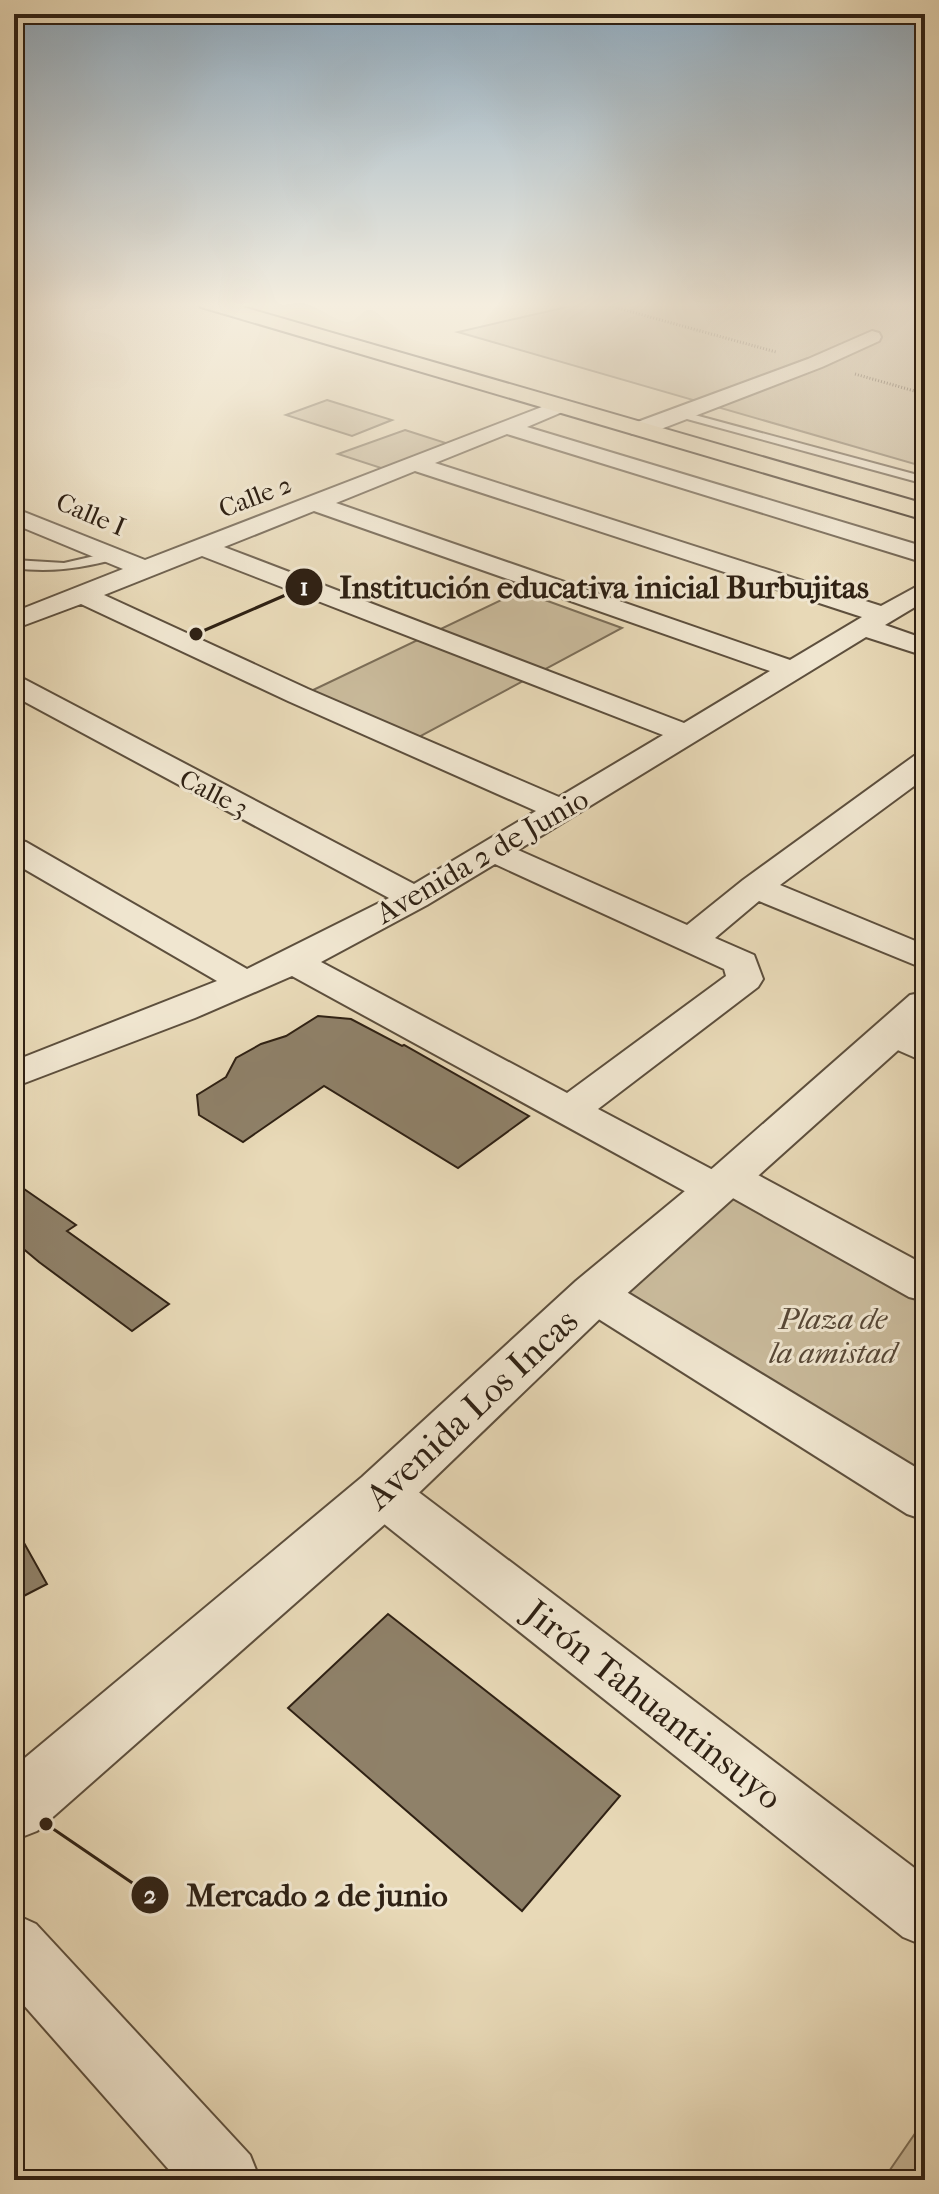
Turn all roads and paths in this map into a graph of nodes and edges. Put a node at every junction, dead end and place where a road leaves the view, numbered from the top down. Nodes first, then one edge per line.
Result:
1 (703, 405) edge
2 (560, 406) joint
3 (680, 414) junction
4 (505, 427) junction
5 (640, 429) junction
6 (416, 464) junction
7 (925, 481) edge
8 (314, 503) junction
9 (925, 512) edge
10 (14, 515) edge
11 (201, 547) junction
12 (925, 555) edge
13 (112, 556) junction
14 (14, 564) edge
15 (144, 569) junction
16 (925, 590) edge
17 (81, 594) junction
18 (14, 621) edge
19 (874, 621) junction
20 (925, 648) edge
21 (790, 669) junction
22 (14, 685) edge
23 (686, 734) junction
24 (925, 763) edge
25 (561, 810) junction
26 (14, 849) edge
27 (493, 851) junction
28 (755, 887) junction
29 (415, 898) junction
30 (691, 940) junction
31 (925, 958) edge
32 (294, 962) junction
33 (246, 983) junction
34 (914, 1029) edge
35 (14, 1075) edge
36 (571, 1110) junction
37 (722, 1184) junction
38 (925, 1285) edge
39 (594, 1294) junction
40 (382, 1493) junction
41 (925, 1499) edge
42 (14, 1809) edge
43 (925, 1915) edge
44 (14, 1946) edge
45 (225, 2180) edge

1 - 3 street
2 - 4 street, Calle 2
2 - 5 highway
3 - 5 street
3 - 7 lane
4 - 6 street, Calle 2
4 - 12 street
5 - 9 highway
6 - 8 street, Calle 2
6 - 19 street
8 - 11 street, Calle 2
8 - 21 street
10 - 13 street, Calle I
11 - 15 street, Calle 2
11 - 23 street
13 - 14 lane
13 - 15 street, Calle I
15 - 17 street, Calle 2
16 - 19 street, Avenida 2 de Junio
17 - 18 street, Calle 2
17 - 25 street
19 - 20 street
19 - 21 street, Avenida 2 de Junio
21 - 23 street, Avenida 2 de Junio
22 - 29 street, Calle 3
23 - 25 street, Avenida 2 de Junio
24 - 28 street
25 - 27 street, Avenida 2 de Junio
26 - 33 street
27 - 29 street, Avenida 2 de Junio
27 - 30 street
28 - 30 street
28 - 31 street
29 - 32 street, Avenida 2 de Junio
30 - 36 street
32 - 33 street, Avenida 2 de Junio
32 - 36 street
33 - 35 street, Avenida 2 de Junio
34 - 37 street, Avenida Los Incas
36 - 37 street
37 - 38 street
37 - 39 street, Avenida Los Incas
39 - 40 street, Avenida Los Incas
39 - 41 street
40 - 42 street, Avenida Los Incas
40 - 43 street, Jirón Tahuantinsuyo
44 - 45 street

